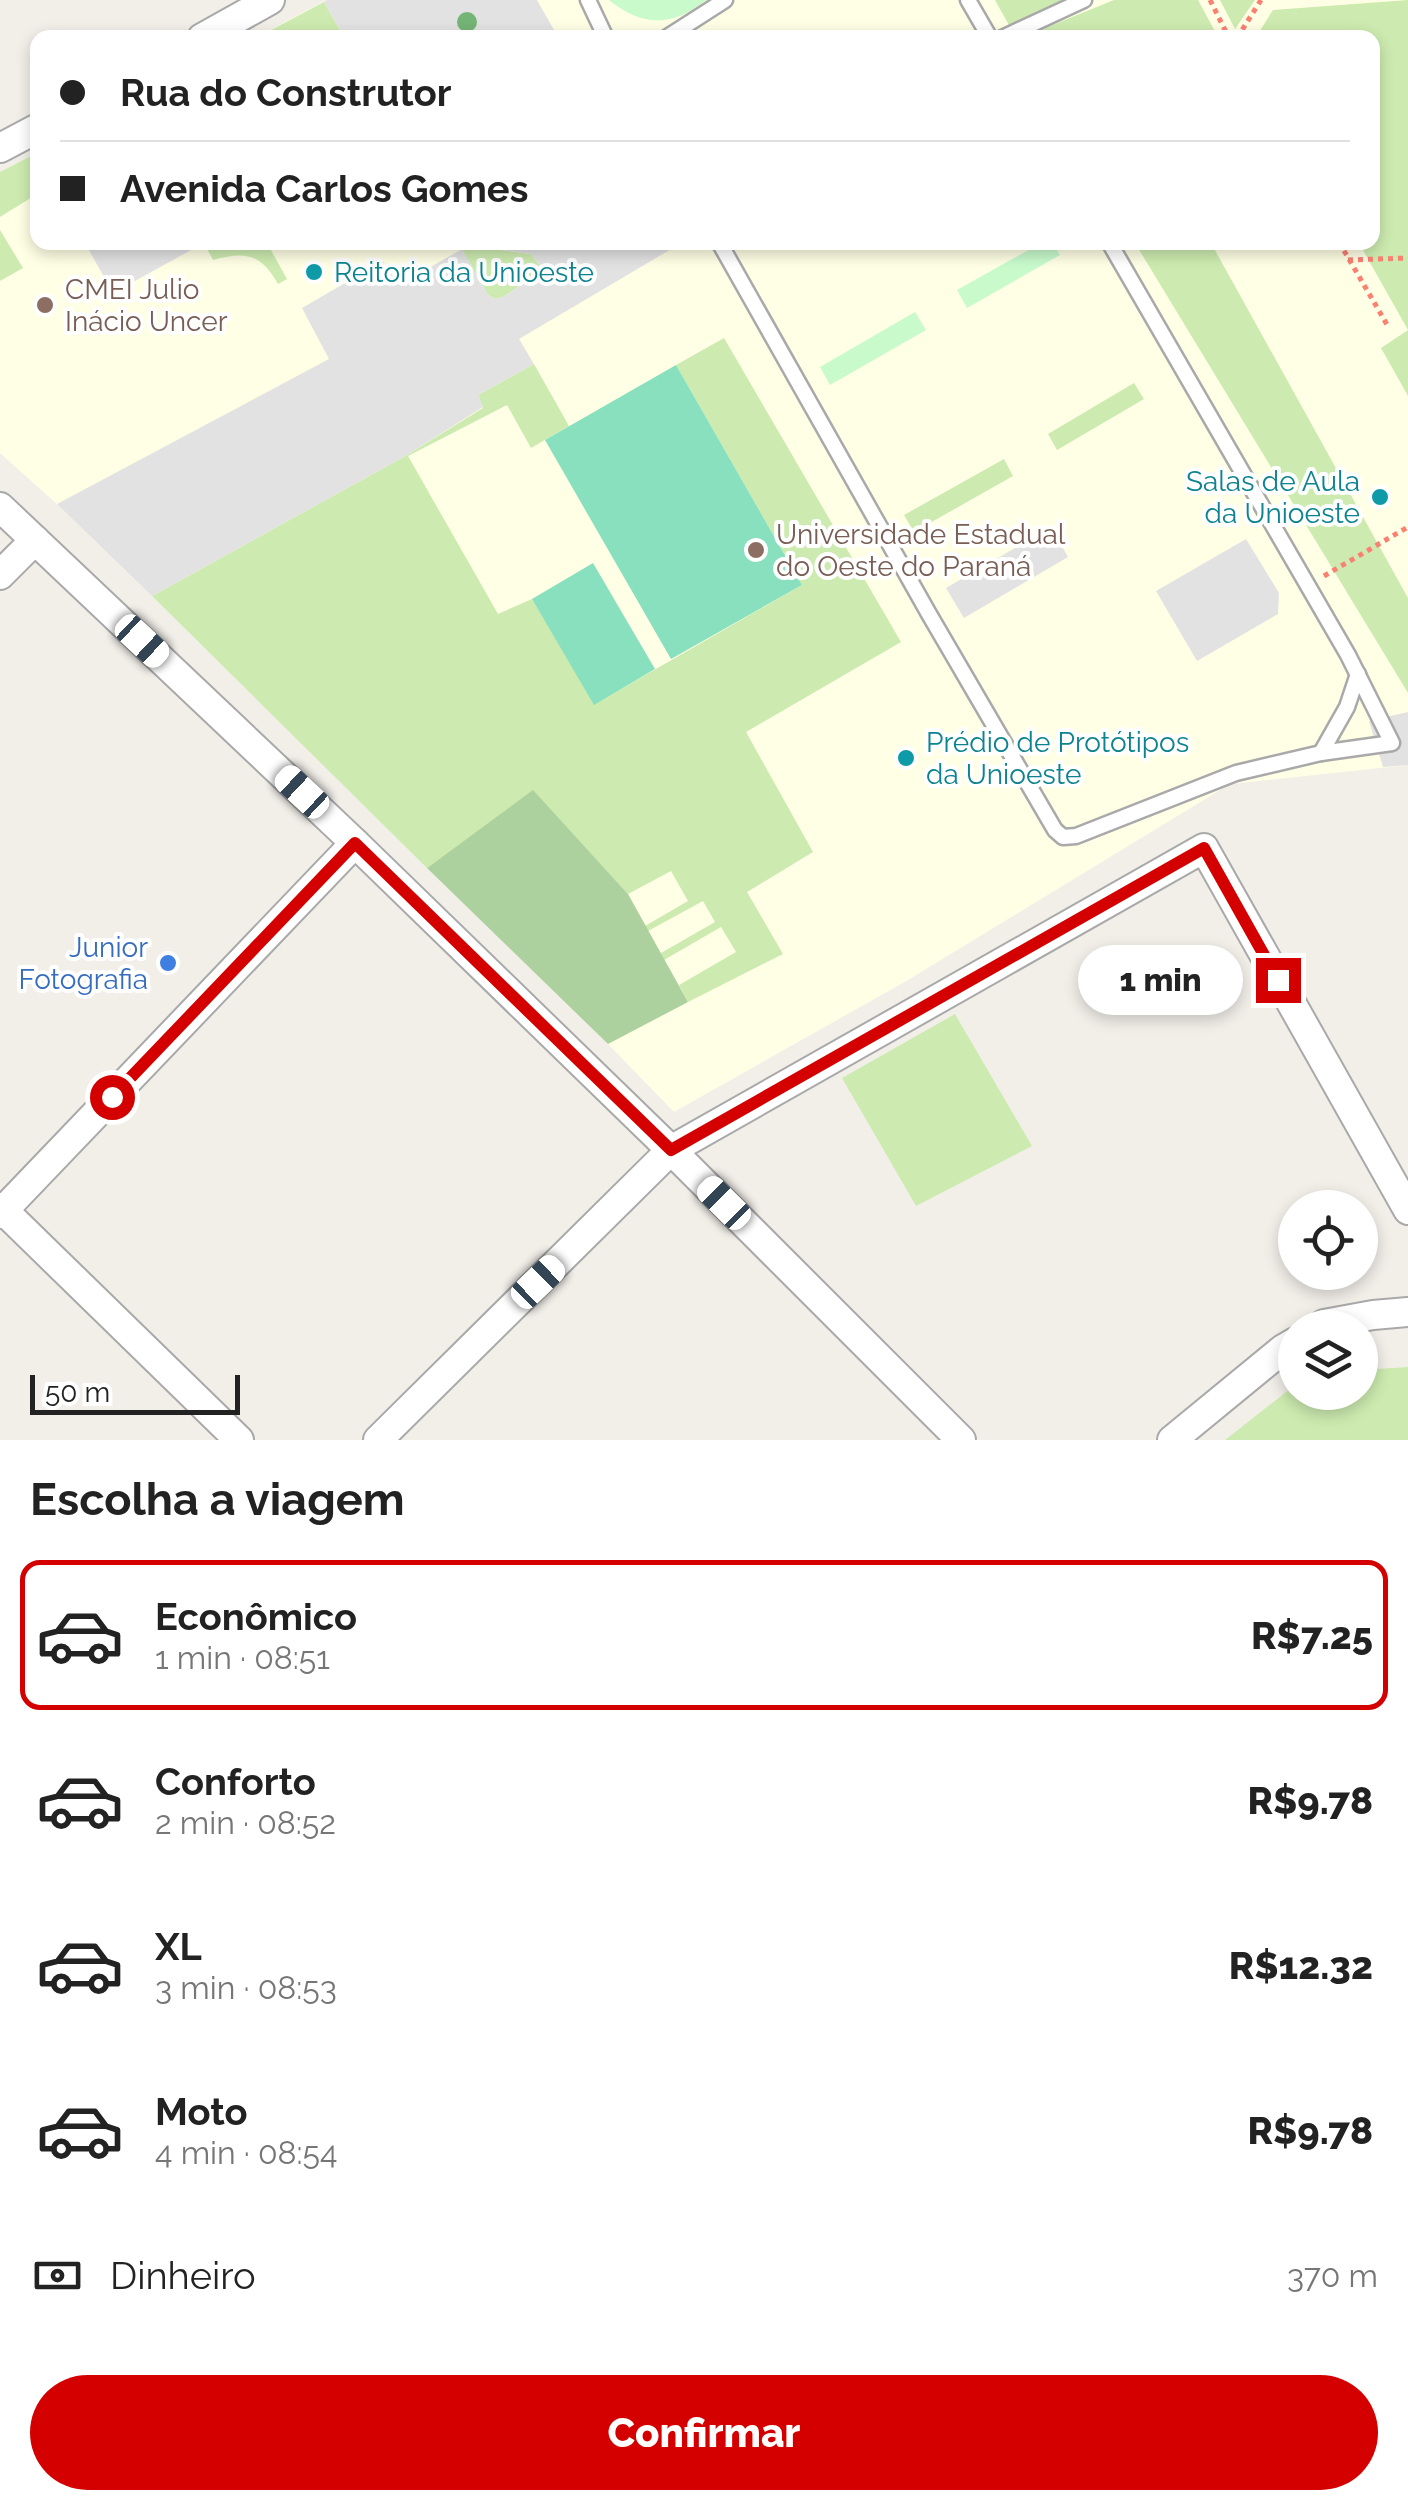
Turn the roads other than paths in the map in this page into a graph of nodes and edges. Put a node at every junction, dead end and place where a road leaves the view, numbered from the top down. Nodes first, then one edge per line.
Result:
1 (270, 0) edge
2 (588, 0) edge
3 (725, 0) edge
4 (968, 0) edge
5 (1084, 0) edge
6 (216, 30) edge
7 (602, 30) edge
8 (678, 30) edge
9 (985, 30) edge
10 (1019, 30) edge
11 (30, 132) edge
12 (0, 148) edge
13 (724, 250) edge
14 (1114, 250) edge
15 (0, 507) edge
16 (35, 540) junction
17 (0, 575) edge
18 (1358, 674) junction
19 (1322, 752) junction
20 (355, 843) junction
21 (671, 1150) junction
22 (1, 1210) edge
23 (1408, 1210) edge
24 (1408, 1312) edge
25 (1378, 1314) edge
26 (1278, 1353) edge
27 (239, 1440) edge
28 (378, 1440) edge
29 (960, 1440) edge
30 (1172, 1440) edge

1 - 6 street
2 - 7 lane
3 - 8 lane
4 - 9 lane
5 - 10 lane
11 - 12 street
13 - 19 lane
14 - 18 lane
15 - 16 street
16 - 17 street
16 - 20 street
18 - 19 lane
18 - 19 lane
20 - 21 street
20 - 22 street
21 - 23 street
21 - 28 street
21 - 29 street
22 - 27 street
24 - 25 street
26 - 30 street

